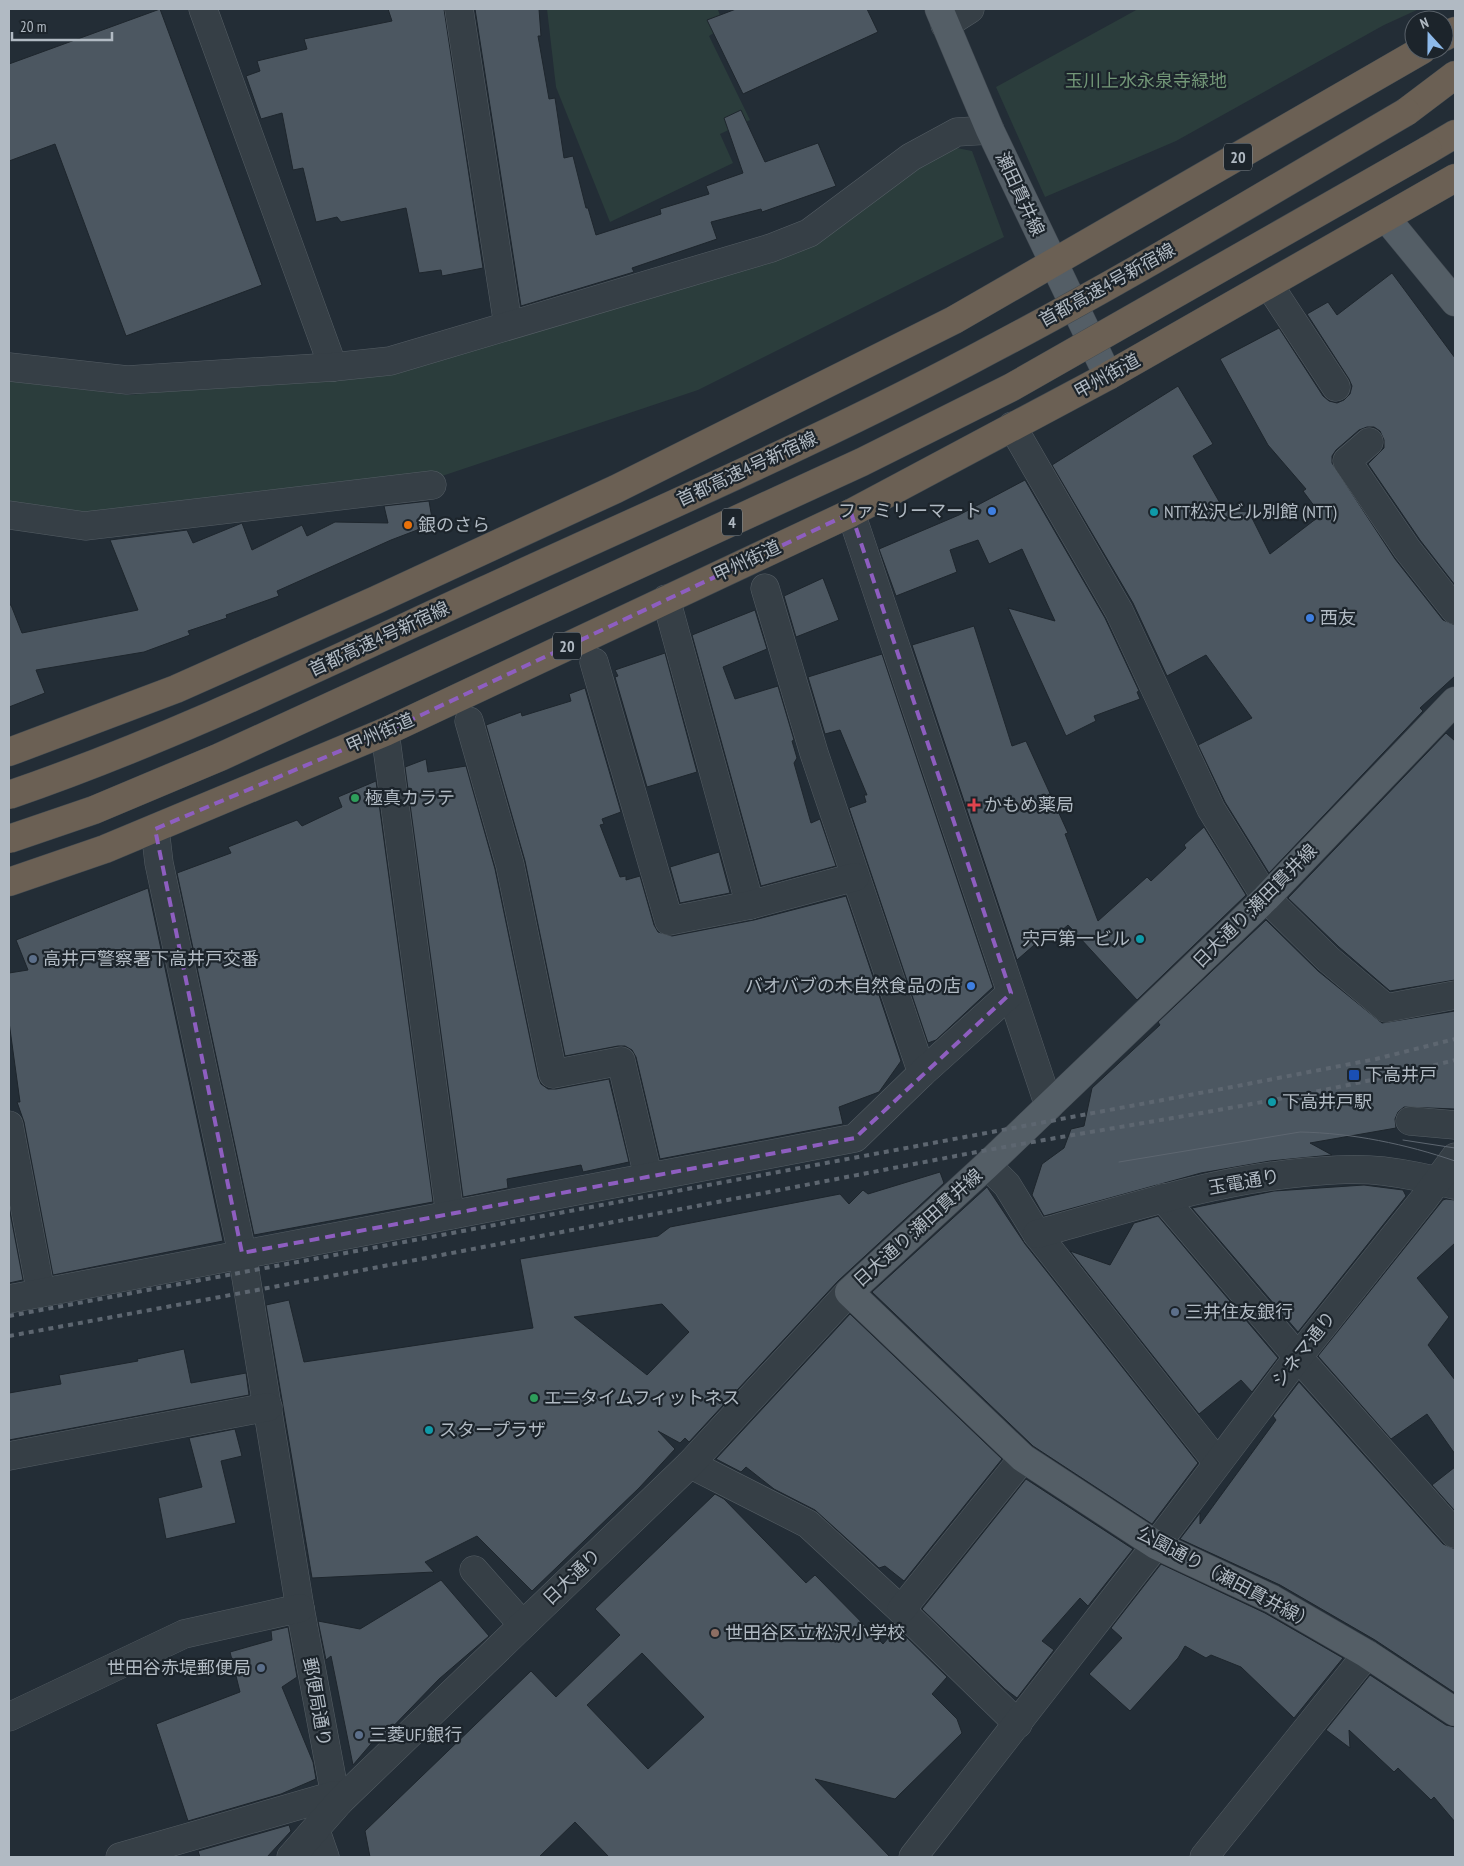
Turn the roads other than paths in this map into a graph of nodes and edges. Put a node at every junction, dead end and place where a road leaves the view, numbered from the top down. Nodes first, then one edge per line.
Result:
1 (203, 9) edge
2 (459, 9) edge
3 (970, 9) edge
4 (942, 17) edge
5 (1405, 60) edge
6 (1455, 75) edge
7 (1455, 84) edge
8 (1406, 112) junction
9 (990, 130) junction
10 (1455, 134) edge
11 (1455, 178) edge
12 (1386, 218) junction
13 (1053, 265) junction
14 (1269, 285) junction
15 (1455, 302) edge
16 (508, 325) junction
17 (9, 367) edge
18 (333, 367) junction
19 (1108, 376) junction
20 (1336, 387) dead end
21 (1012, 426) junction
22 (1369, 442) dead end
23 (432, 485) dead end
24 (851, 513) junction
25 (9, 515) edge
26 (765, 588) dead end
27 (666, 600) junction
28 (1455, 610) edge
29 (594, 662) dead end
30 (1455, 701) edge
31 (469, 721) dead end
32 (385, 732) junction
33 (9, 752) edge
34 (9, 795) edge
35 (155, 829) junction
36 (9, 839) edge
37 (854, 877) junction
38 (9, 882) edge
39 (1266, 898) junction
40 (750, 905) junction
41 (1012, 993) junction
42 (1455, 995) edge
43 (922, 1073) junction
44 (1049, 1106) junction
45 (1410, 1120) dead end
46 (9, 1125) edge
47 (1455, 1125) edge
48 (1455, 1156) edge
49 (987, 1165) junction
50 (648, 1176) junction
51 (1447, 1183) edge
52 (1163, 1198) junction
53 (450, 1215) junction
54 (1037, 1234) junction
55 (242, 1253) junction
56 (849, 1292) junction
57 (41, 1293) junction
58 (9, 1299) edge
59 (1298, 1357) junction
60 (268, 1408) junction
61 (9, 1456) edge
62 (1023, 1458) junction
63 (1217, 1462) junction
64 (690, 1464) junction
65 (1455, 1534) edge
66 (1156, 1545) junction
67 (474, 1570) dead end
68 (300, 1608) junction
69 (901, 1610) junction
70 (522, 1624) junction
71 (1367, 1654) junction
72 (1455, 1712) edge
73 (9, 1717) edge
74 (1018, 1724) junction
75 (338, 1798) junction
76 (316, 1831) junction
77 (120, 1857) edge
78 (291, 1857) edge
79 (325, 1857) edge
80 (913, 1857) edge
81 (1204, 1857) edge

1 - 18 street
2 - 16 street
3 - 4 street
4 - 9 main road, 瀬田貫井線
5 - 13 highway, 20
6 - 8 highway, 4
7 - 8 highway, 首都高速4号新宿線 / 4
8 - 34 highway, 首都高速4号新宿線 / 4, bridge
9 - 13 main road, 瀬田貫井線
9 - 16 street
10 - 36 highway, 4, bridge
11 - 12 highway, 甲州街道 / 20
12 - 14 highway, 甲州街道 / 20
12 - 15 main road
13 - 19 main road, 瀬田貫井線
13 - 33 highway, 20
14 - 19 highway, 甲州街道 / 20
14 - 20 street
16 - 18 street
17 - 18 street
19 - 21 highway, 甲州街道 / 20
21 - 24 highway, 甲州街道 / 20
21 - 39 street
22 - 28 street
23 - 25 street
24 - 27 highway, 甲州街道 / 20
24 - 41 street
26 - 37 street
27 - 32 highway, 甲州街道 / 20
27 - 40 street
29 - 40 street
30 - 39 main road, 日大通り;瀬田貫井線
31 - 50 street
32 - 35 highway, 甲州街道 / 20
32 - 53 street
35 - 38 highway, 甲州街道 / 20
35 - 55 street, 郵便局通り
37 - 40 street
37 - 43 street
39 - 42 street
39 - 44 main road, 日大通り;瀬田貫井線
41 - 43 street
41 - 44 street
43 - 50 street
44 - 49 main road, 日大通り;瀬田貫井線
45 - 47 street
46 - 57 street
48 - 51 street, シネマ通り
49 - 54 street
49 - 56 main road, 日大通り;瀬田貫井線
50 - 53 street
51 - 52 street, 玉電通り
51 - 59 street, シネマ通り
52 - 54 street, 玉電通り
52 - 59 street
53 - 55 street
54 - 63 street
55 - 57 street
55 - 60 street, 郵便局通り
56 - 62 main road, 公園通り（瀬田貫井線）
56 - 64 street, 日大通り
57 - 58 street
59 - 63 street, シネマ通り
59 - 65 street
60 - 61 street
60 - 68 street, 郵便局通り
62 - 66 main road, 公園通り（瀬田貫井線）
62 - 69 street
63 - 66 street, シネマ通り
64 - 69 street
64 - 70 street, 日大通り
66 - 71 main road, 公園通り（瀬田貫井線）
66 - 74 street, シネマ通り
67 - 70 street
68 - 73 street
68 - 75 street, 郵便局通り
69 - 74 street
70 - 75 street, 日大通り
71 - 72 main road, 公園通り（瀬田貫井線）
71 - 81 street
74 - 80 street, シネマ通り
75 - 76 street, 日大通り
75 - 77 street
76 - 78 street, 日大通り
76 - 79 street

